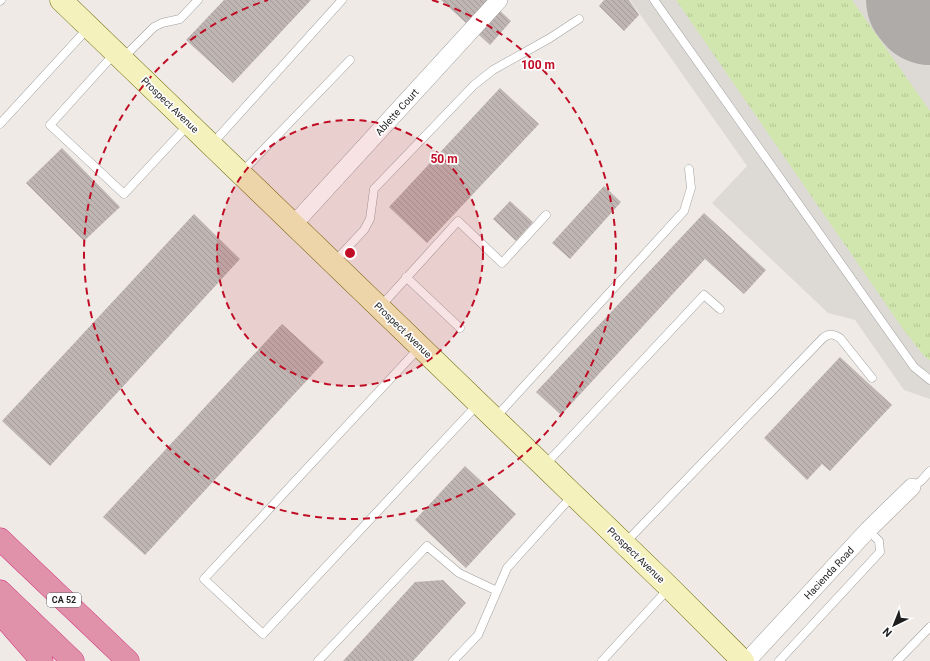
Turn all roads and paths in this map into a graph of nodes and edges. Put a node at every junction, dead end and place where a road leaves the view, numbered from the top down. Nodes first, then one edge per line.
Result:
1 (198, 0) edge
2 (342, 0) edge
3 (499, 0) edge
4 (654, 0) edge
5 (64, 1) edge
6 (578, 19) dead end
7 (89, 27) junction
8 (119, 56) junction
9 (350, 60) dead end
10 (0, 124) edge
11 (190, 124) junction
12 (211, 145) junction
13 (689, 169) dead end
14 (241, 173) junction
15 (546, 215) dead end
16 (294, 224) junction
17 (333, 262) junction
18 (406, 277) junction
19 (380, 307) junction
20 (720, 309) dead end
21 (460, 328) dead end
22 (420, 346) junction
23 (872, 378) dead end
24 (930, 380) edge
25 (479, 403) junction
26 (495, 418) junction
27 (544, 466) junction
28 (930, 471) edge
29 (912, 487) joint
30 (574, 495) junction
31 (868, 530) junction
32 (0, 539) edge
33 (624, 544) junction
34 (669, 587) junction
35 (0, 591) edge
36 (497, 591) junction
37 (0, 613) edge
38 (930, 627) edge
39 (42, 661) edge
40 (73, 661) edge
41 (128, 661) edge
42 (318, 661) edge
43 (453, 661) edge
44 (602, 661) edge
45 (743, 661) edge
46 (747, 661) edge
47 (779, 661) edge
48 (897, 661) edge

1 - 8 lane
2 - 12 lane
3 - 16 street, Ablette Court
4 - 24 lane
5 - 7 main road, Prospect Avenue
6 - 17 lane
7 - 8 main road, Prospect Avenue
7 - 10 lane
8 - 11 main road, Prospect Avenue
8 - 11 lane
9 - 14 lane
11 - 12 main road, Prospect Avenue
12 - 14 main road, Prospect Avenue
13 - 26 lane
14 - 16 main road, Prospect Avenue
15 - 18 lane
16 - 17 main road, Prospect Avenue
17 - 19 main road, Prospect Avenue
18 - 19 lane
18 - 21 lane
19 - 22 main road, Prospect Avenue
20 - 27 lane
22 - 25 main road, Prospect Avenue
22 - 25 lane
23 - 33 lane
25 - 26 main road, Prospect Avenue
26 - 27 main road, Prospect Avenue
27 - 30 main road, Prospect Avenue
28 - 29 lane
29 - 31 street, Hacienda Road
30 - 33 main road, Prospect Avenue
30 - 36 lane
31 - 46 street, Hacienda Road
31 - 47 lane
32 - 41 highway, CA 52
33 - 34 main road, Prospect Avenue
34 - 44 lane
34 - 45 main road, Prospect Avenue
35 - 40 highway
36 - 42 lane
36 - 43 lane
37 - 39 highway
38 - 48 lane

